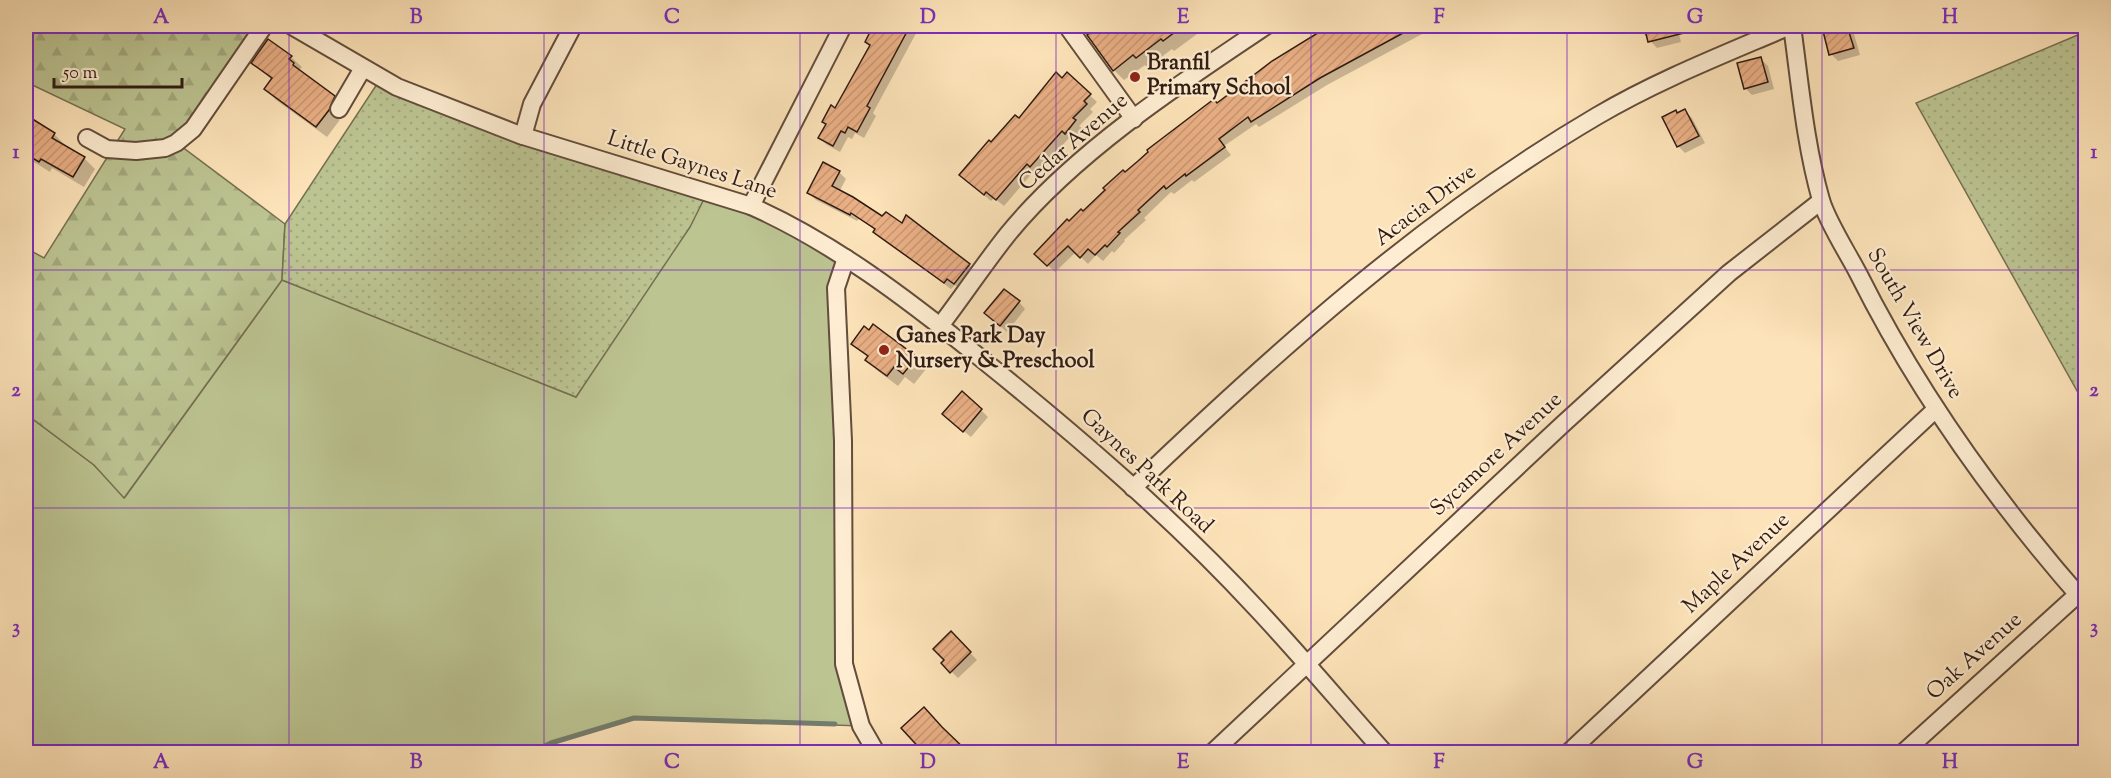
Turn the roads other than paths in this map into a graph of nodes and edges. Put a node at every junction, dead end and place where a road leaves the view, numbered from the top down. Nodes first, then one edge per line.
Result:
1 (264, 26) edge
2 (292, 26) edge
3 (573, 26) edge
4 (843, 26) edge
5 (1067, 26) edge
6 (1266, 26) edge
7 (1791, 26) edge
8 (363, 68) junction
9 (339, 110) dead end
10 (1134, 119) junction
11 (523, 136) junction
12 (87, 138) dead end
13 (1821, 201) junction
14 (751, 206) junction
15 (846, 258) junction
16 (940, 326) junction
17 (1936, 409) junction
18 (1132, 488) junction
19 (2081, 599) edge
20 (1306, 664) junction
21 (876, 753) edge
22 (1212, 753) edge
23 (1384, 753) edge
24 (1569, 753) edge
25 (1904, 753) edge

1 - 12 street
2 - 8 street, Little Gaynes Lane
3 - 11 street
4 - 14 street
5 - 10 street
6 - 10 street, Cedar Avenue
7 - 13 street, South View Drive
7 - 18 street, Acacia Drive
8 - 9 street
8 - 11 street, Little Gaynes Lane
10 - 16 street, Cedar Avenue
11 - 14 street, Little Gaynes Lane
13 - 17 street, South View Drive
13 - 20 street, Sycamore Avenue
14 - 15 street, Little Gaynes Lane
15 - 16 street, Gaynes Park Road
15 - 21 street
16 - 18 street, Gaynes Park Road
17 - 19 street, South View Drive
17 - 24 street, Maple Avenue
18 - 20 street, Gaynes Park Road
19 - 25 street, Oak Avenue
20 - 22 street, Sycamore Avenue
20 - 23 street, Gaynes Park Road

